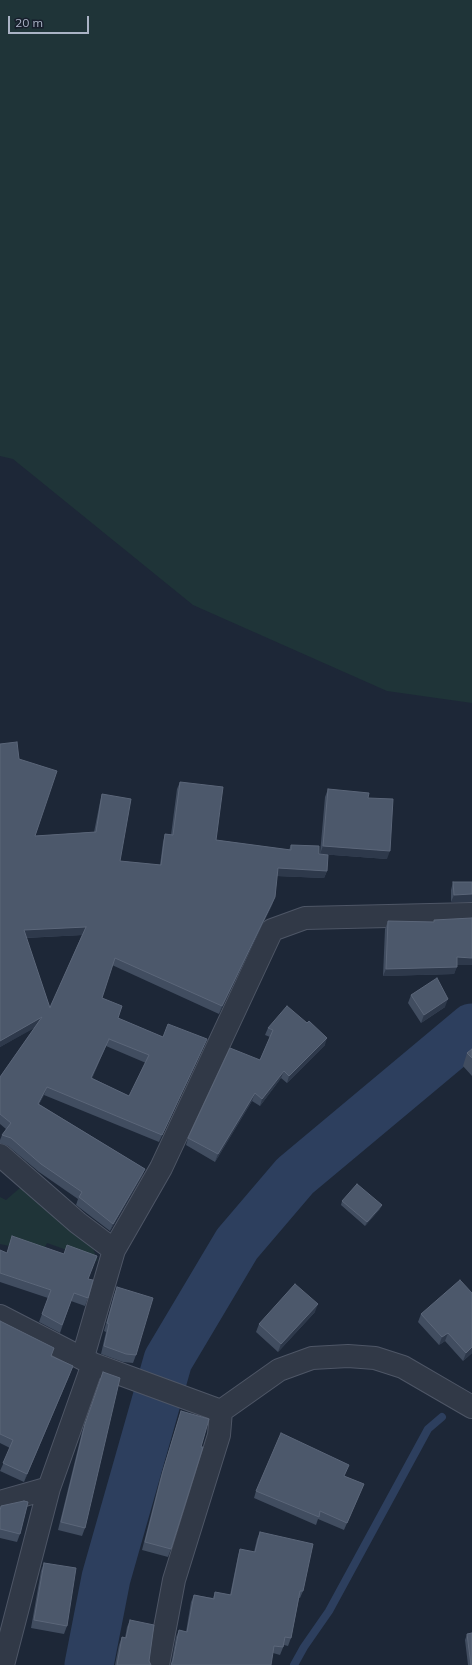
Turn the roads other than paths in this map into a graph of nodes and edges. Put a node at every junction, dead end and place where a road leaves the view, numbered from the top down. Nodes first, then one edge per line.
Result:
1 (472, 914) edge
2 (0, 1155) edge
3 (114, 1250) junction
4 (0, 1316) edge
5 (88, 1360) junction
6 (472, 1407) edge
7 (213, 1408) junction
8 (49, 1488) junction
9 (0, 1502) edge
10 (2, 1665) edge
11 (158, 1665) edge

1 - 3 street
2 - 3 street
3 - 5 street
4 - 5 street
5 - 7 street
5 - 8 street
6 - 7 street
7 - 11 street
8 - 9 street
8 - 10 street

